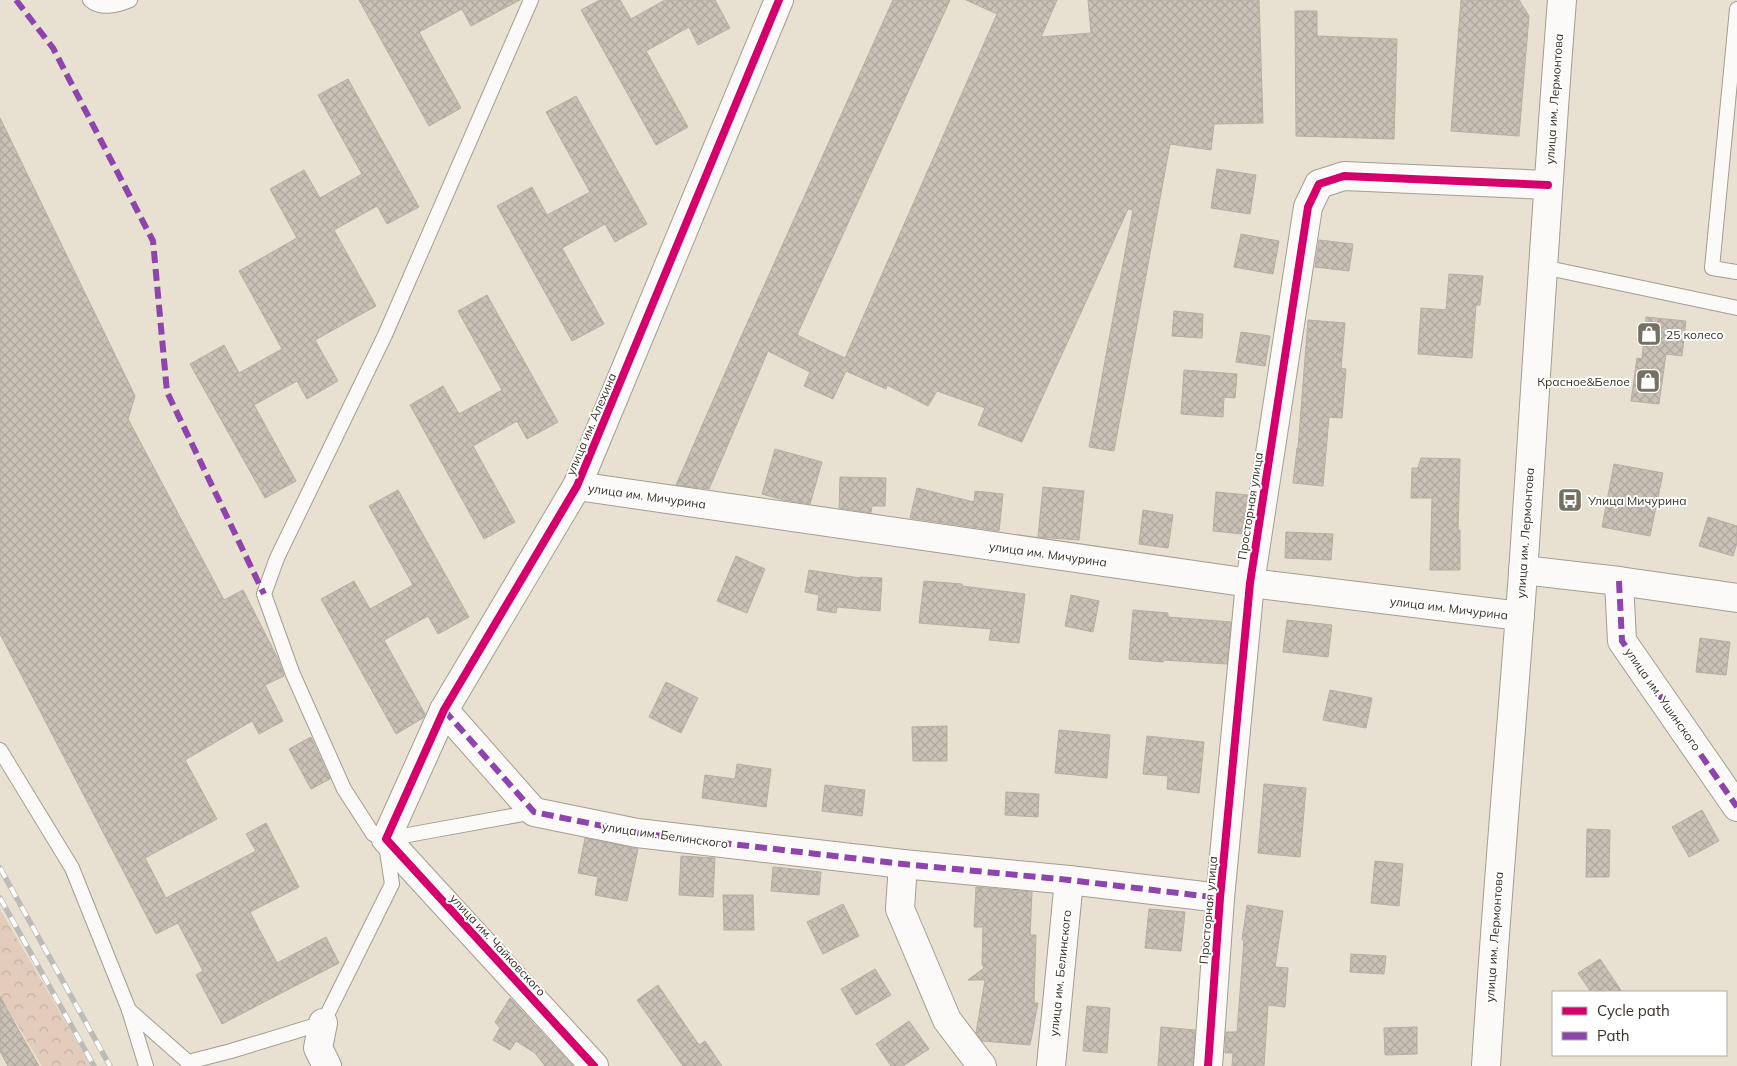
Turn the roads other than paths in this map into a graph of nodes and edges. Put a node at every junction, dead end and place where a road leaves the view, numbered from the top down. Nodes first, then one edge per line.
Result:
1 (90, 0) edge
2 (130, 0) edge
3 (531, 0) edge
4 (779, 0) edge
5 (1562, 0) edge
6 (1737, 9) edge
7 (1548, 185) junction
8 (1543, 267) junction
9 (1737, 272) edge
10 (1737, 308) edge
11 (577, 486) junction
12 (1523, 570) junction
13 (1619, 581) junction
14 (1250, 583) junction
15 (1737, 598) edge
16 (1520, 616) junction
17 (444, 710) junction
18 (0, 750) edge
19 (1737, 807) edge
20 (534, 812) junction
21 (386, 839) junction
22 (903, 864) junction
23 (1070, 880) junction
24 (1220, 898) junction
25 (129, 1010) junction
26 (323, 1023) junction
27 (231, 1051) junction
28 (146, 1066) edge
29 (216, 1066) edge
30 (327, 1066) edge
31 (594, 1066) edge
32 (982, 1066) edge
33 (1051, 1066) edge
34 (1208, 1066) edge
35 (1486, 1066) edge

1 - 2 lane
3 - 21 lane
4 - 11 main road, улица им. Алехина
5 - 7 main road, улица им. Лермонтова
6 - 9 lane
7 - 8 main road, улица им. Лермонтова
7 - 14 main road, Просторная улица
8 - 10 lane
8 - 12 main road, улица им. Лермонтова
11 - 14 main road, улица им. Мичурина
11 - 17 main road, улица им. Алехина
12 - 13 main road
12 - 16 main road, улица им. Лермонтова
13 - 15 main road
13 - 19 main road, улица им. Ушинского
14 - 16 main road, улица им. Мичурина
14 - 24 main road, Просторная улица
16 - 35 main road, улица им. Лермонтова
17 - 20 main road
17 - 21 main road, улица им. Алехина
18 - 25 lane
20 - 21 lane
20 - 22 main road, улица им. Белинского
21 - 26 lane
21 - 31 main road, улица им. Чайковского
22 - 23 main road, улица им. Белинского
22 - 32 main road
23 - 24 main road, улица им. Белинского
23 - 33 main road, улица им. Белинского
24 - 34 main road, Просторная улица
25 - 27 lane
25 - 28 lane
26 - 27 lane
26 - 30 main road
27 - 29 lane

